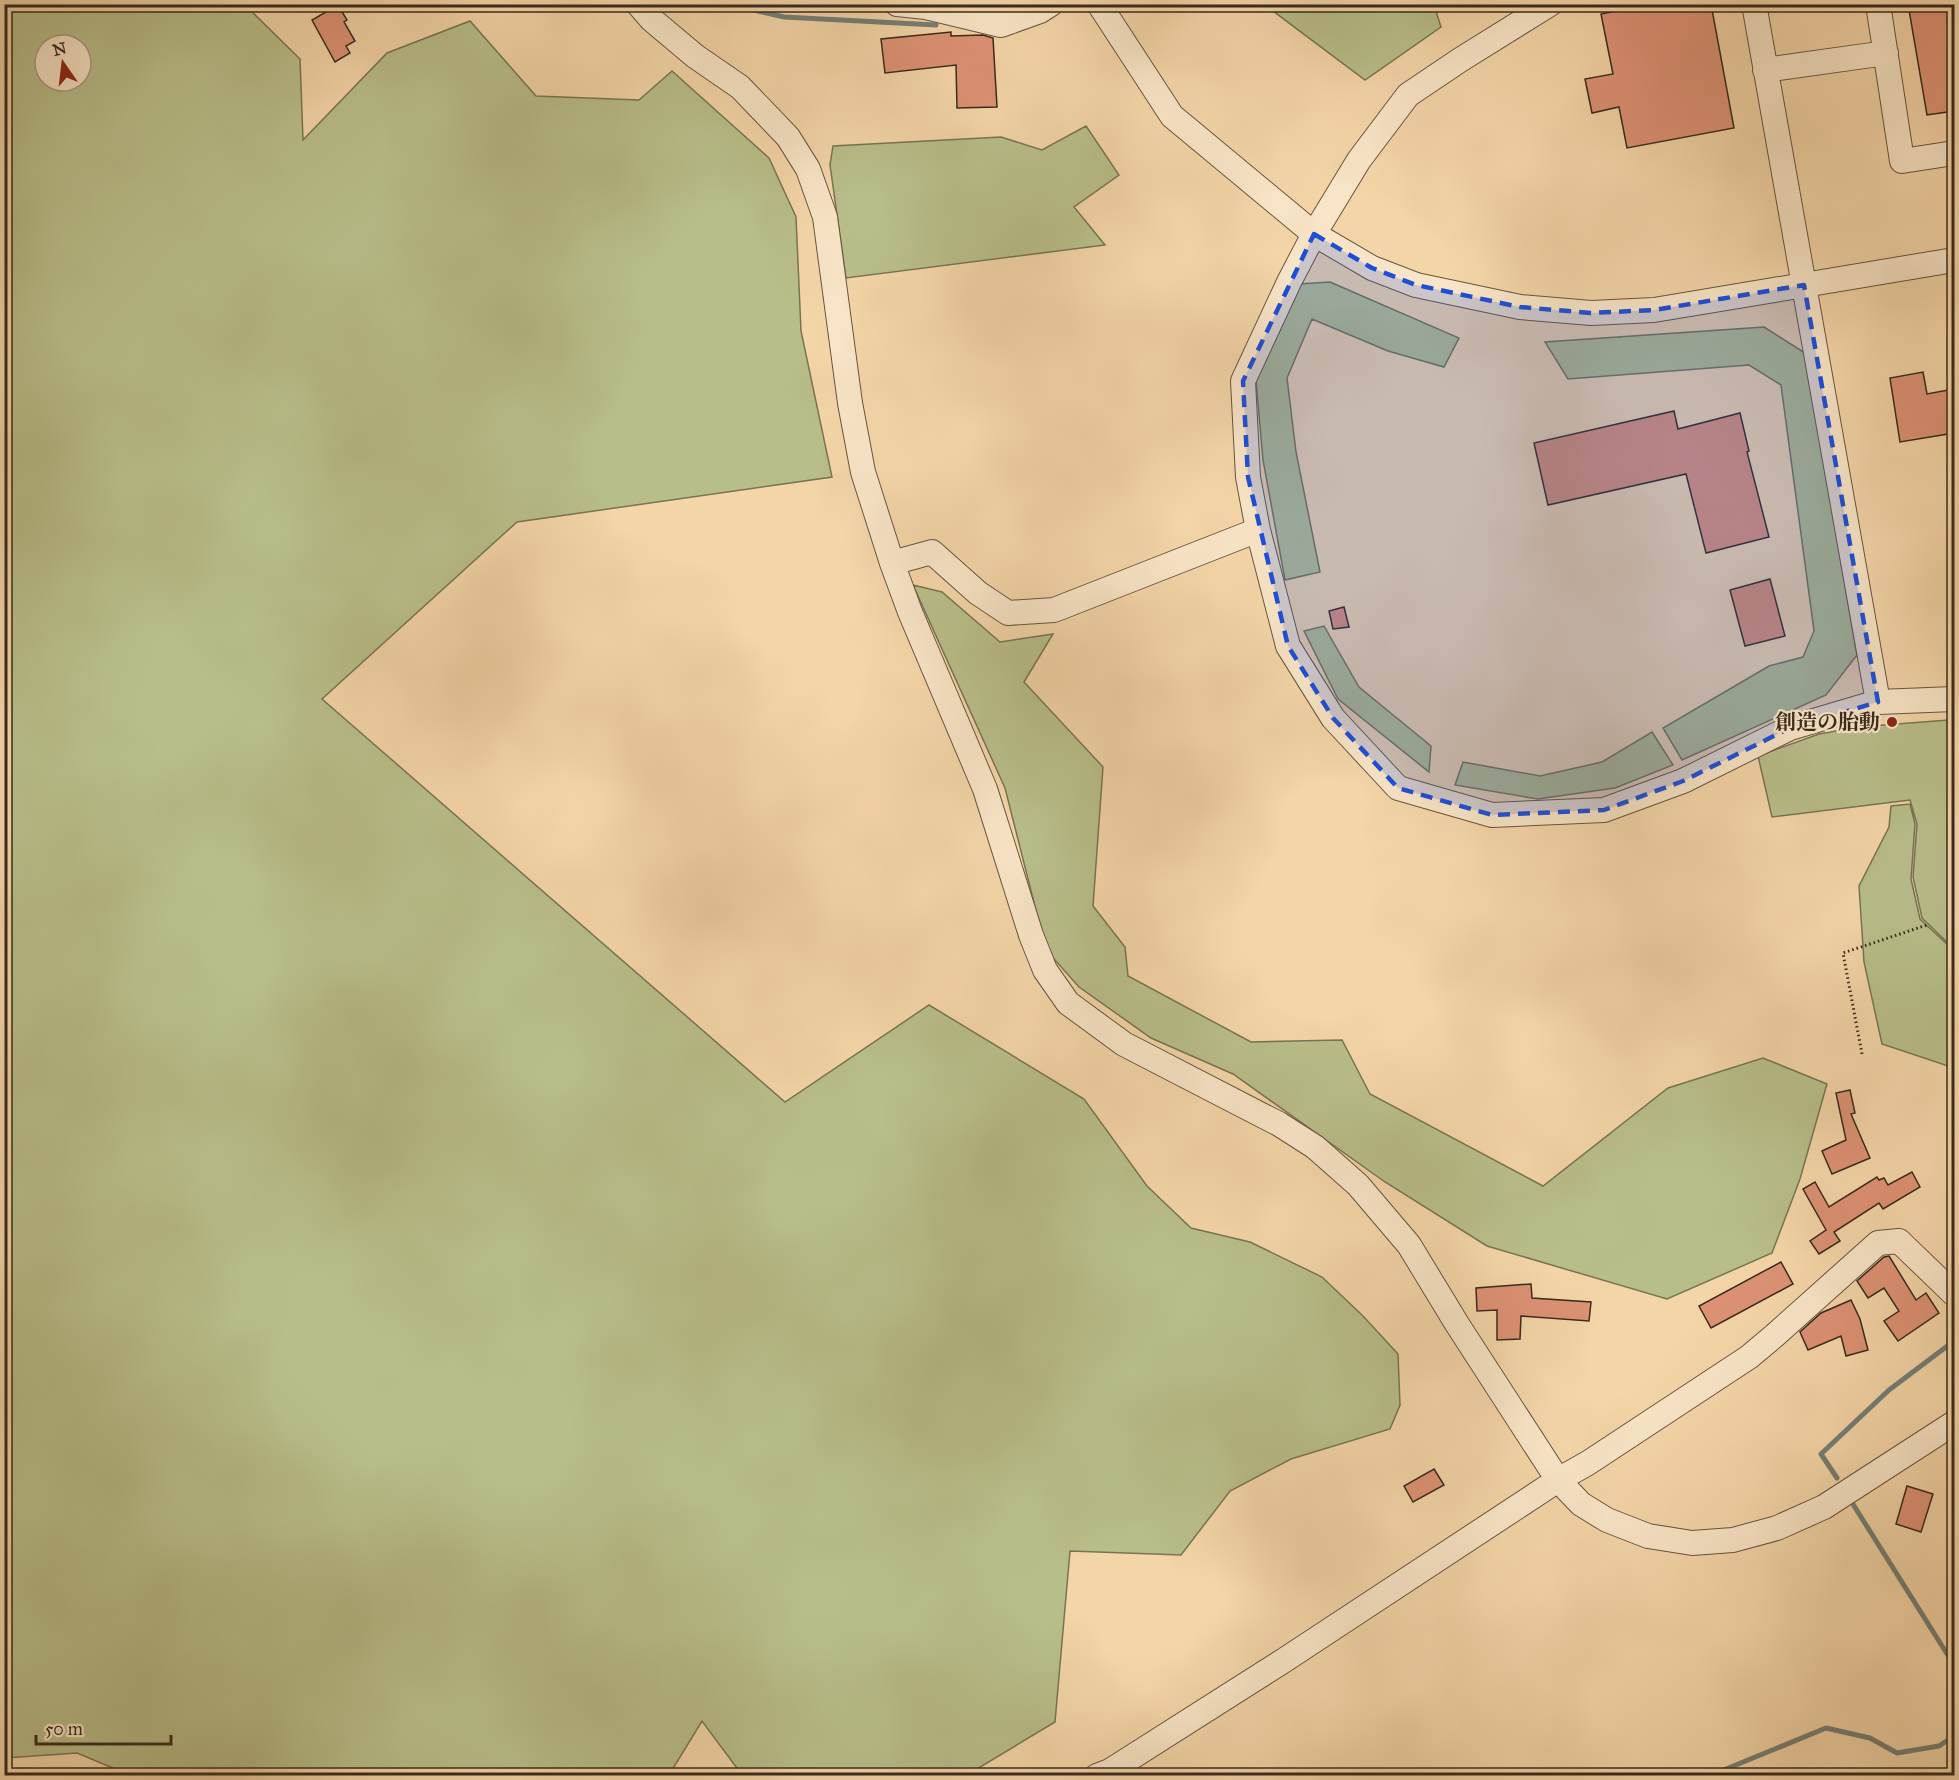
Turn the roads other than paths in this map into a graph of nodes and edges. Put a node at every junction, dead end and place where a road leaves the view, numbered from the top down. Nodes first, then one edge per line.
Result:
1 (638, 4) edge
2 (897, 4) edge
3 (1051, 4) edge
4 (1099, 4) edge
5 (1550, 4) edge
6 (1754, 4) edge
7 (1878, 4) edge
8 (1886, 53) junction
9 (1765, 70) junction
10 (1954, 153) edge
11 (1314, 234) junction
12 (1954, 260) edge
13 (1804, 285) junction
14 (1258, 530) junction
15 (892, 563) junction
16 (1954, 699) edge
17 (1878, 702) junction
18 (1954, 1294) edge
19 (1954, 1423) edge
20 (1558, 1480) junction
21 (1097, 1776) edge

1 - 15 street
2 - 3 street
4 - 11 street
5 - 11 street
6 - 9 street
7 - 8 street
8 - 9 street
8 - 10 street
9 - 13 street
11 - 13 street
11 - 14 street
12 - 13 street
13 - 17 street
14 - 15 street
14 - 17 street
15 - 20 street
16 - 17 street
18 - 20 street
19 - 20 street
20 - 21 street

